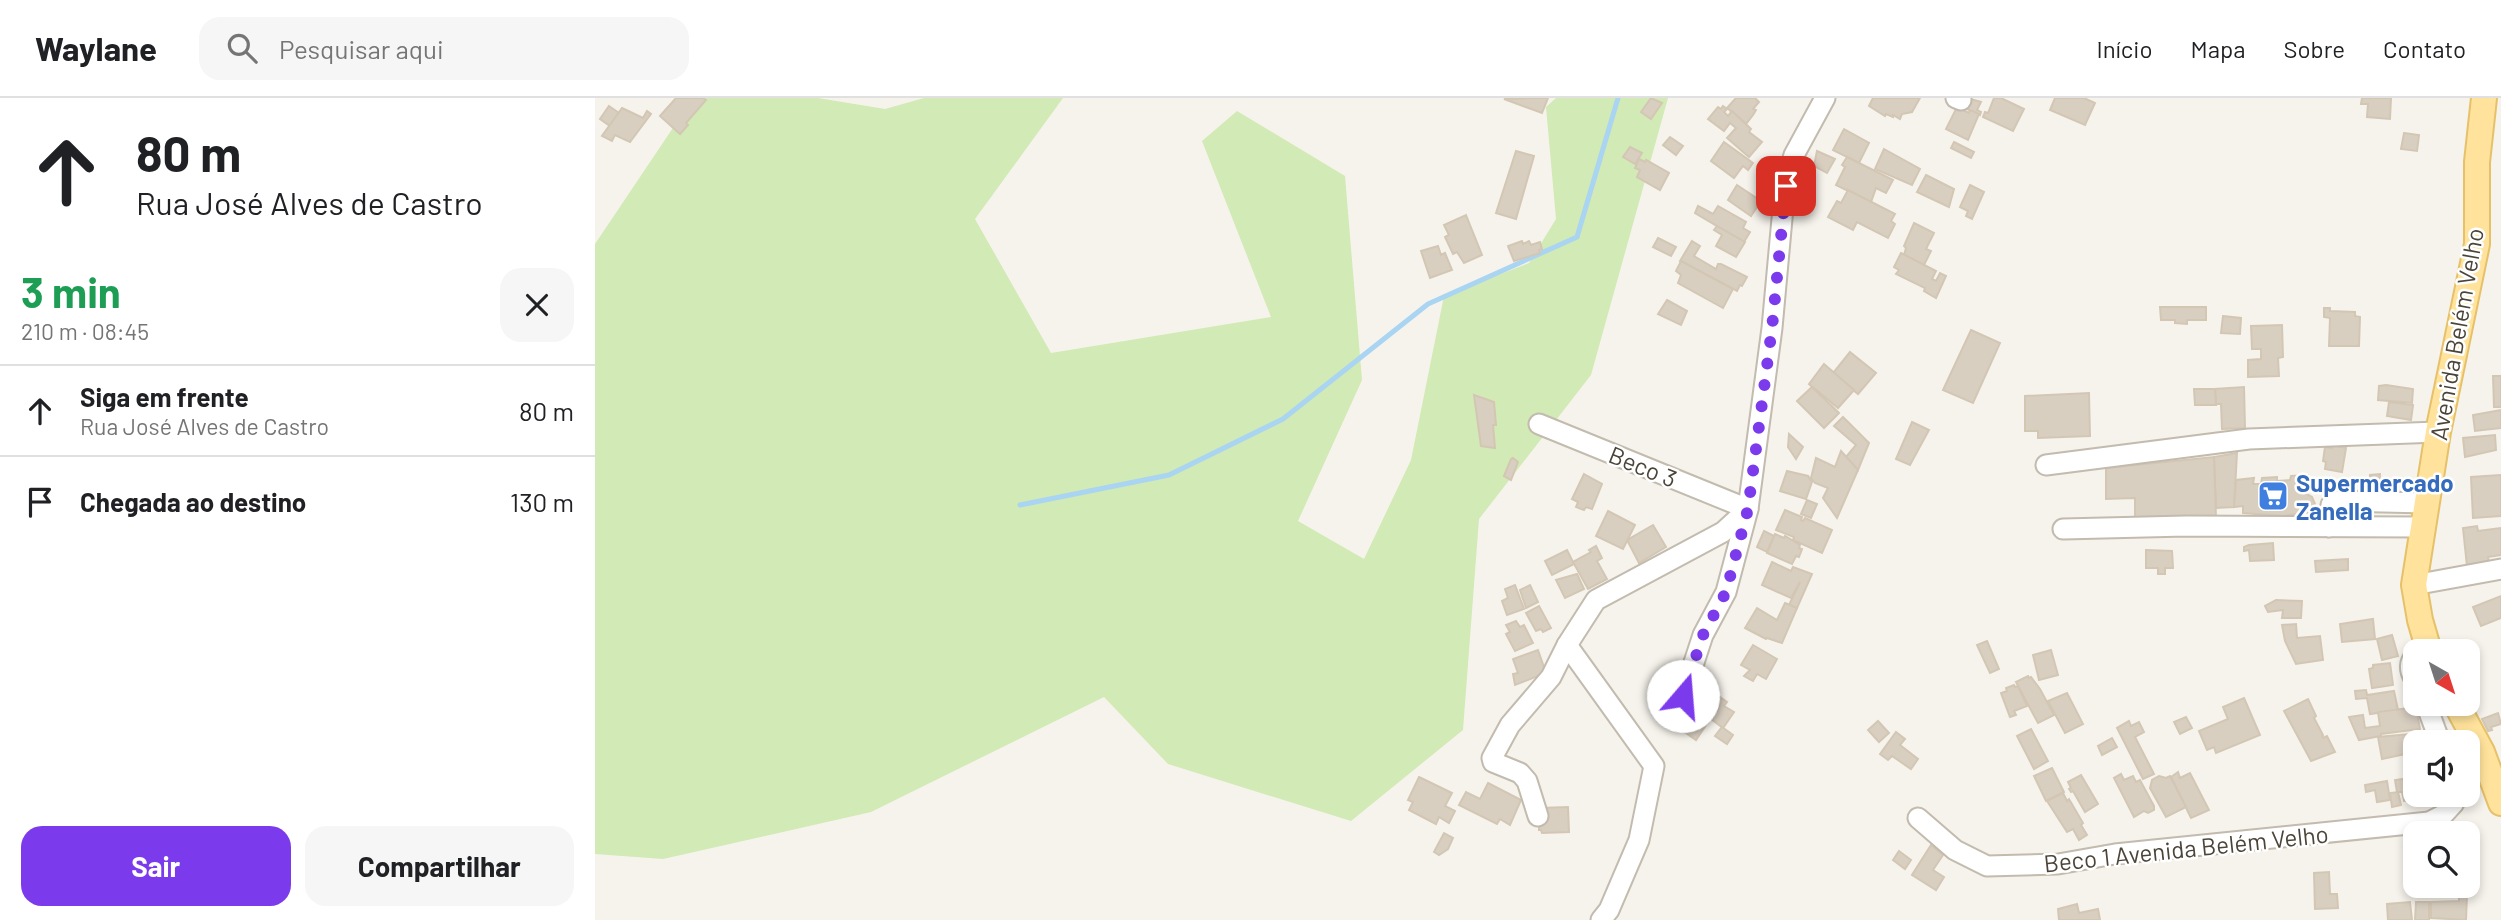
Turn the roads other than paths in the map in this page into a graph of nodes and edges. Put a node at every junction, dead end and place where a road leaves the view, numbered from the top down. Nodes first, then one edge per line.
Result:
1 (1825, 98) edge
2 (2484, 98) edge
3 (1539, 424) dead end
4 (2438, 432) junction
5 (2046, 465) dead end
6 (1748, 509) junction
7 (2425, 515) junction
8 (2063, 529) dead end
9 (2501, 569) edge
10 (2414, 585) junction
11 (2422, 639) edge
12 (1567, 645) junction
13 (1683, 696) dead end
14 (2462, 716) edge
15 (2501, 803) edge
16 (2451, 807) edge
17 (1538, 817) dead end
18 (1918, 818) dead end
19 (1601, 920) edge

1 - 6 street
2 - 4 main road, Avenida Belém Velho
3 - 6 street, Beco 3
4 - 5 street
4 - 7 main road, Avenida Belém Velho
6 - 12 street
6 - 13 street
7 - 8 street
7 - 10 main road, Avenida Belém Velho
9 - 10 street
10 - 11 main road, Avenida Belém Velho
12 - 17 street
12 - 19 street
14 - 15 main road
16 - 18 street, Beco 1 Avenida Belém Velho

